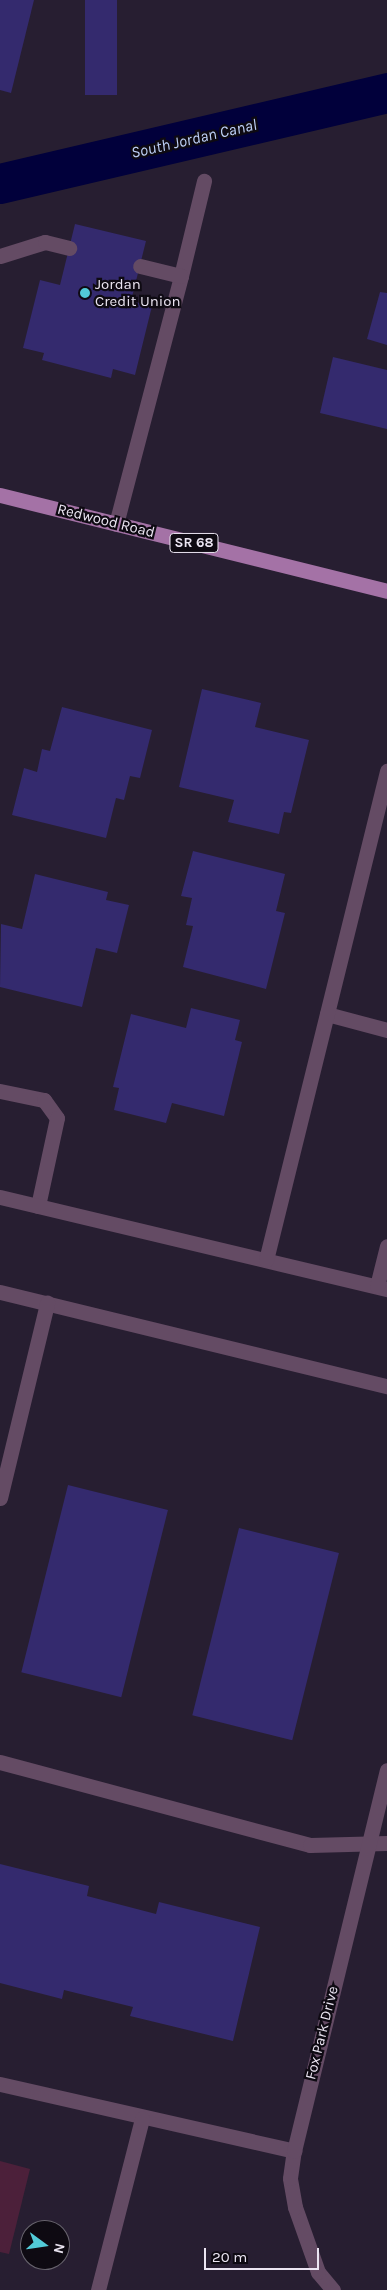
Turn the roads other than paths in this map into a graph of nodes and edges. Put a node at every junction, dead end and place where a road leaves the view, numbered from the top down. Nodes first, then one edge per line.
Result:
1 (204, 181) dead end
2 (69, 248) dead end
3 (0, 256) edge
4 (140, 266) dead end
5 (181, 276) junction
6 (0, 495) edge
7 (116, 524) junction
8 (387, 591) edge
9 (387, 771) edge
10 (327, 1014) junction
11 (387, 1030) edge
12 (0, 1091) edge
13 (0, 1197) edge
14 (38, 1206) junction
15 (387, 1246) edge
16 (266, 1260) junction
17 (382, 1288) edge
18 (0, 1292) edge
19 (47, 1304) junction
20 (387, 1386) edge
21 (0, 1498) edge
22 (0, 1762) edge
23 (387, 1770) edge
24 (387, 1843) edge
25 (370, 1844) junction
26 (0, 2084) edge
27 (142, 2119) junction
28 (294, 2151) junction
29 (98, 2290) edge
30 (332, 2290) edge

1 - 5 street
2 - 3 street
4 - 5 street
5 - 7 street
6 - 7 main road, Redwood Road / SR 68
7 - 8 main road, Redwood Road / SR 68
9 - 10 street
10 - 11 street
10 - 16 street
12 - 14 street
13 - 14 street
14 - 16 street
15 - 17 street
16 - 17 street
18 - 19 street
19 - 20 street
19 - 21 street
22 - 25 street
23 - 25 street, Fox Park Drive
24 - 25 street
25 - 28 street, Fox Park Drive
26 - 27 street
27 - 28 street
27 - 29 street
28 - 30 street, Fox Park Drive

